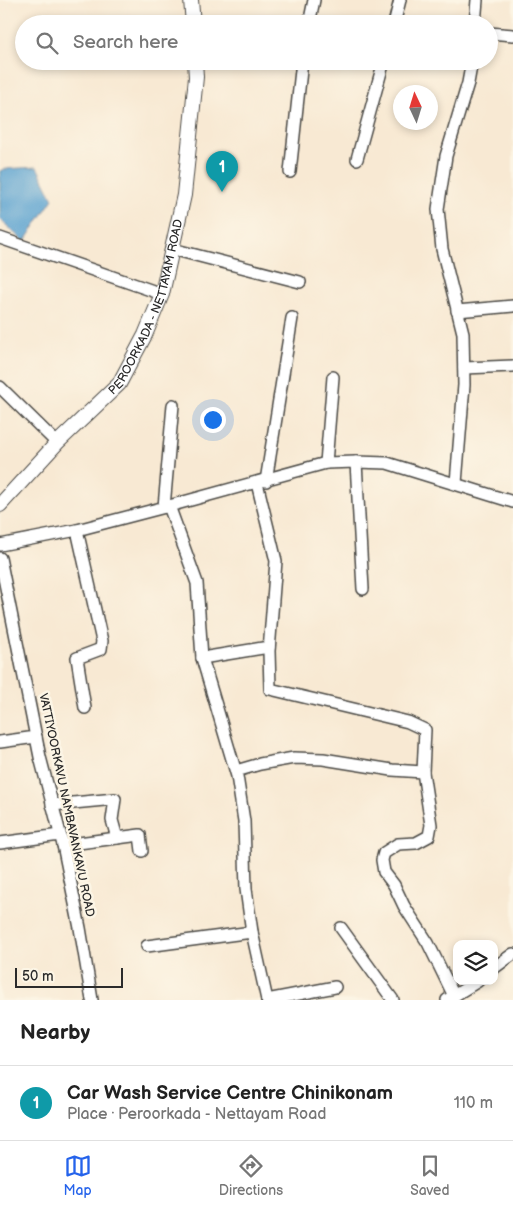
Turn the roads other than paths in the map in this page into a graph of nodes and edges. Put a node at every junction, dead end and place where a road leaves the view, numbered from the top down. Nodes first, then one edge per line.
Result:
1 (191, 0) edge
2 (314, 0) edge
3 (400, 0) edge
4 (477, 0) edge
5 (192, 15) edge
6 (310, 15) edge
7 (396, 15) edge
8 (476, 15) edge
9 (498, 34) edge
10 (513, 35) edge
11 (196, 70) edge
12 (301, 70) edge
13 (382, 70) edge
14 (470, 70) edge
15 (357, 159) dead end
16 (290, 172) dead end
17 (0, 238) edge
18 (172, 249) junction
19 (300, 282) dead end
20 (162, 294) junction
21 (513, 306) edge
22 (458, 311) junction
23 (292, 318) dead end
24 (513, 366) edge
25 (464, 368) junction
26 (333, 377) dead end
27 (0, 387) edge
28 (173, 405) dead end
29 (57, 443) junction
30 (356, 462) junction
31 (326, 463) junction
32 (261, 482) junction
33 (456, 484) junction
34 (513, 502) edge
35 (0, 505) edge
36 (167, 507) junction
37 (77, 530) junction
38 (0, 545) edge
39 (0, 558) edge
40 (363, 589) dead end
41 (269, 647) junction
42 (202, 658) junction
43 (85, 708) dead end
44 (36, 737) junction
45 (0, 742) edge
46 (236, 771) junction
47 (423, 772) junction
48 (52, 805) junction
49 (117, 838) junction
50 (61, 840) junction
51 (0, 843) edge
52 (142, 851) dead end
53 (341, 928) dead end
54 (252, 932) junction
55 (146, 946) dead end
56 (513, 954) edge
57 (498, 965) edge
58 (472, 985) edge
59 (335, 987) dead end
60 (451, 998) edge
61 (92, 1000) edge
62 (267, 1000) edge
63 (393, 1000) edge

1 - 5 street
2 - 6 street
3 - 7 street
4 - 8 street
9 - 10 street
11 - 18 street, PEROORKADA - NETTAYAM ROAD
12 - 16 street
13 - 15 street
14 - 22 street
17 - 20 street
18 - 19 street
18 - 20 street, PEROORKADA - NETTAYAM ROAD
20 - 29 street, PEROORKADA - NETTAYAM ROAD
21 - 22 street
22 - 25 street
23 - 32 street
24 - 25 street
25 - 33 street
26 - 31 street
27 - 29 street
28 - 36 street
29 - 35 street, PEROORKADA - NETTAYAM ROAD
30 - 31 street
30 - 33 street
30 - 40 street
31 - 32 street
32 - 36 street
32 - 41 street
33 - 34 street
36 - 37 street
36 - 42 street
37 - 38 street
37 - 43 street
39 - 44 street, VATTIYOORKAVU NAMBAVANKAVU ROAD
41 - 42 street
41 - 47 street
42 - 46 street
44 - 45 street
44 - 48 street, VATTIYOORKAVU NAMBAVANKAVU ROAD
46 - 47 street
46 - 54 street
47 - 60 street
48 - 49 street
48 - 50 street, VATTIYOORKAVU NAMBAVANKAVU ROAD
49 - 50 street
49 - 52 street
50 - 51 street
50 - 61 street, VATTIYOORKAVU NAMBAVANKAVU ROAD
53 - 63 street
54 - 55 street
54 - 62 street
56 - 57 street
58 - 60 street
59 - 62 street

